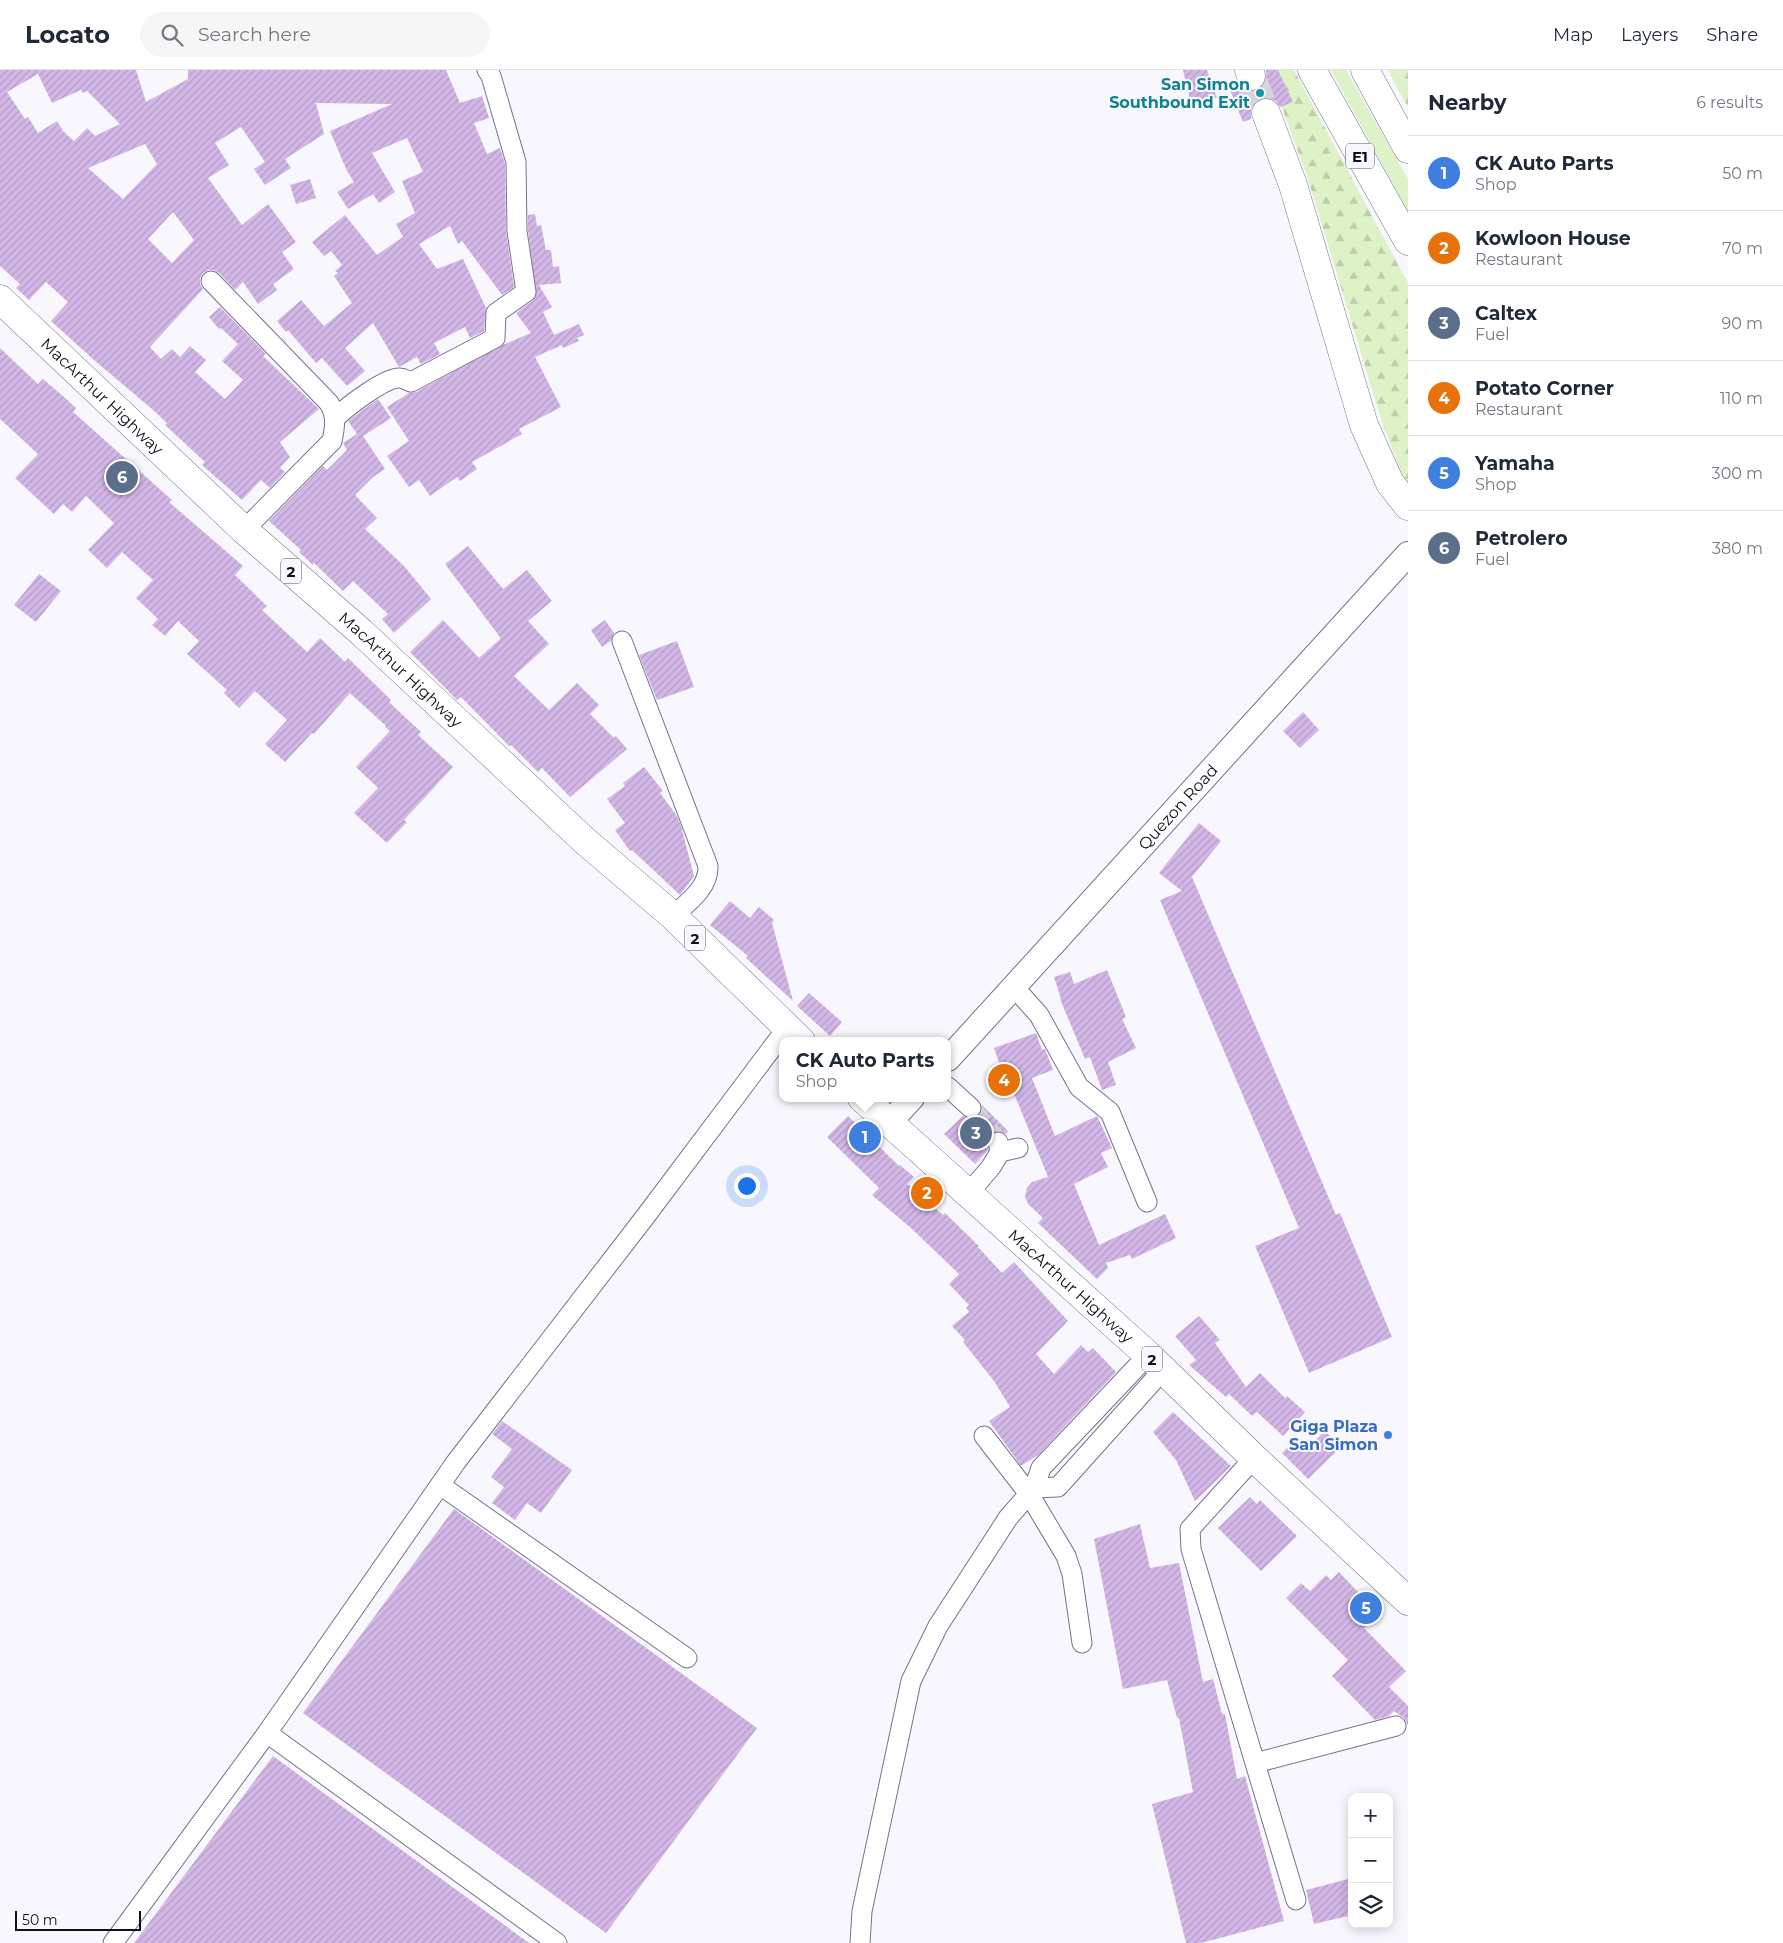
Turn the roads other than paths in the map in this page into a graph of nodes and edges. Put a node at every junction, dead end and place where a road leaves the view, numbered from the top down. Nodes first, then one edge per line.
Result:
1 (487, 70) edge
2 (1312, 70) edge
3 (1365, 70) edge
4 (1266, 113) tunnel mouth
5 (1408, 149) edge
6 (1408, 241) edge
7 (211, 281) dead end
8 (0, 299) edge
9 (335, 418) junction
10 (1408, 506) edge
11 (244, 530) junction
12 (1408, 554) edge
13 (622, 641) dead end
14 (672, 916) junction
15 (1014, 987) junction
16 (794, 1034) edge
17 (779, 1052) edge
18 (951, 1056) edge
19 (951, 1090) edge
20 (866, 1102) edge
21 (908, 1102) edge
22 (971, 1108) tunnel mouth
23 (889, 1123) junction
24 (1018, 1148) dead end
25 (968, 1194) junction
26 (1147, 1202) dead end
27 (1155, 1362) junction
28 (1097, 1408) junction
29 (1115, 1423) junction
30 (984, 1436) dead end
31 (1071, 1436) junction
32 (1088, 1453) junction
33 (1254, 1458) junction
34 (440, 1484) junction
35 (1032, 1491) junction
36 (1408, 1601) edge
37 (1082, 1643) dead end
38 (687, 1658) dead end
39 (1396, 1726) dead end
40 (267, 1733) junction
41 (1255, 1763) junction
42 (1296, 1900) dead end
43 (113, 1943) edge
44 (557, 1943) edge
45 (860, 1943) edge

1 - 9 street
2 - 6 highway, E1
3 - 5 highway
4 - 10 highway
7 - 9 street
8 - 11 highway, MacArthur Highway / 2
9 - 11 street
11 - 14 highway, MacArthur Highway / 2
12 - 15 main road, Quezon Road
13 - 14 street
14 - 16 highway, MacArthur Highway / 2
15 - 18 main road, Quezon Road
15 - 26 street
17 - 34 street
19 - 22 street
20 - 23 highway, MacArthur Highway / 2
21 - 23 main road
23 - 25 highway, MacArthur Highway / 2
24 - 25 street
25 - 27 highway, MacArthur Highway / 2
27 - 28 street
27 - 29 street
27 - 33 highway, MacArthur Highway / 2
28 - 29 street
28 - 31 street
29 - 32 street
30 - 35 street
31 - 32 street
31 - 35 street
32 - 35 street
33 - 36 highway, MacArthur Highway / 2
33 - 41 street
34 - 38 street
34 - 40 street
35 - 37 street
35 - 45 street
39 - 41 street
40 - 43 street
40 - 44 street
41 - 42 street

